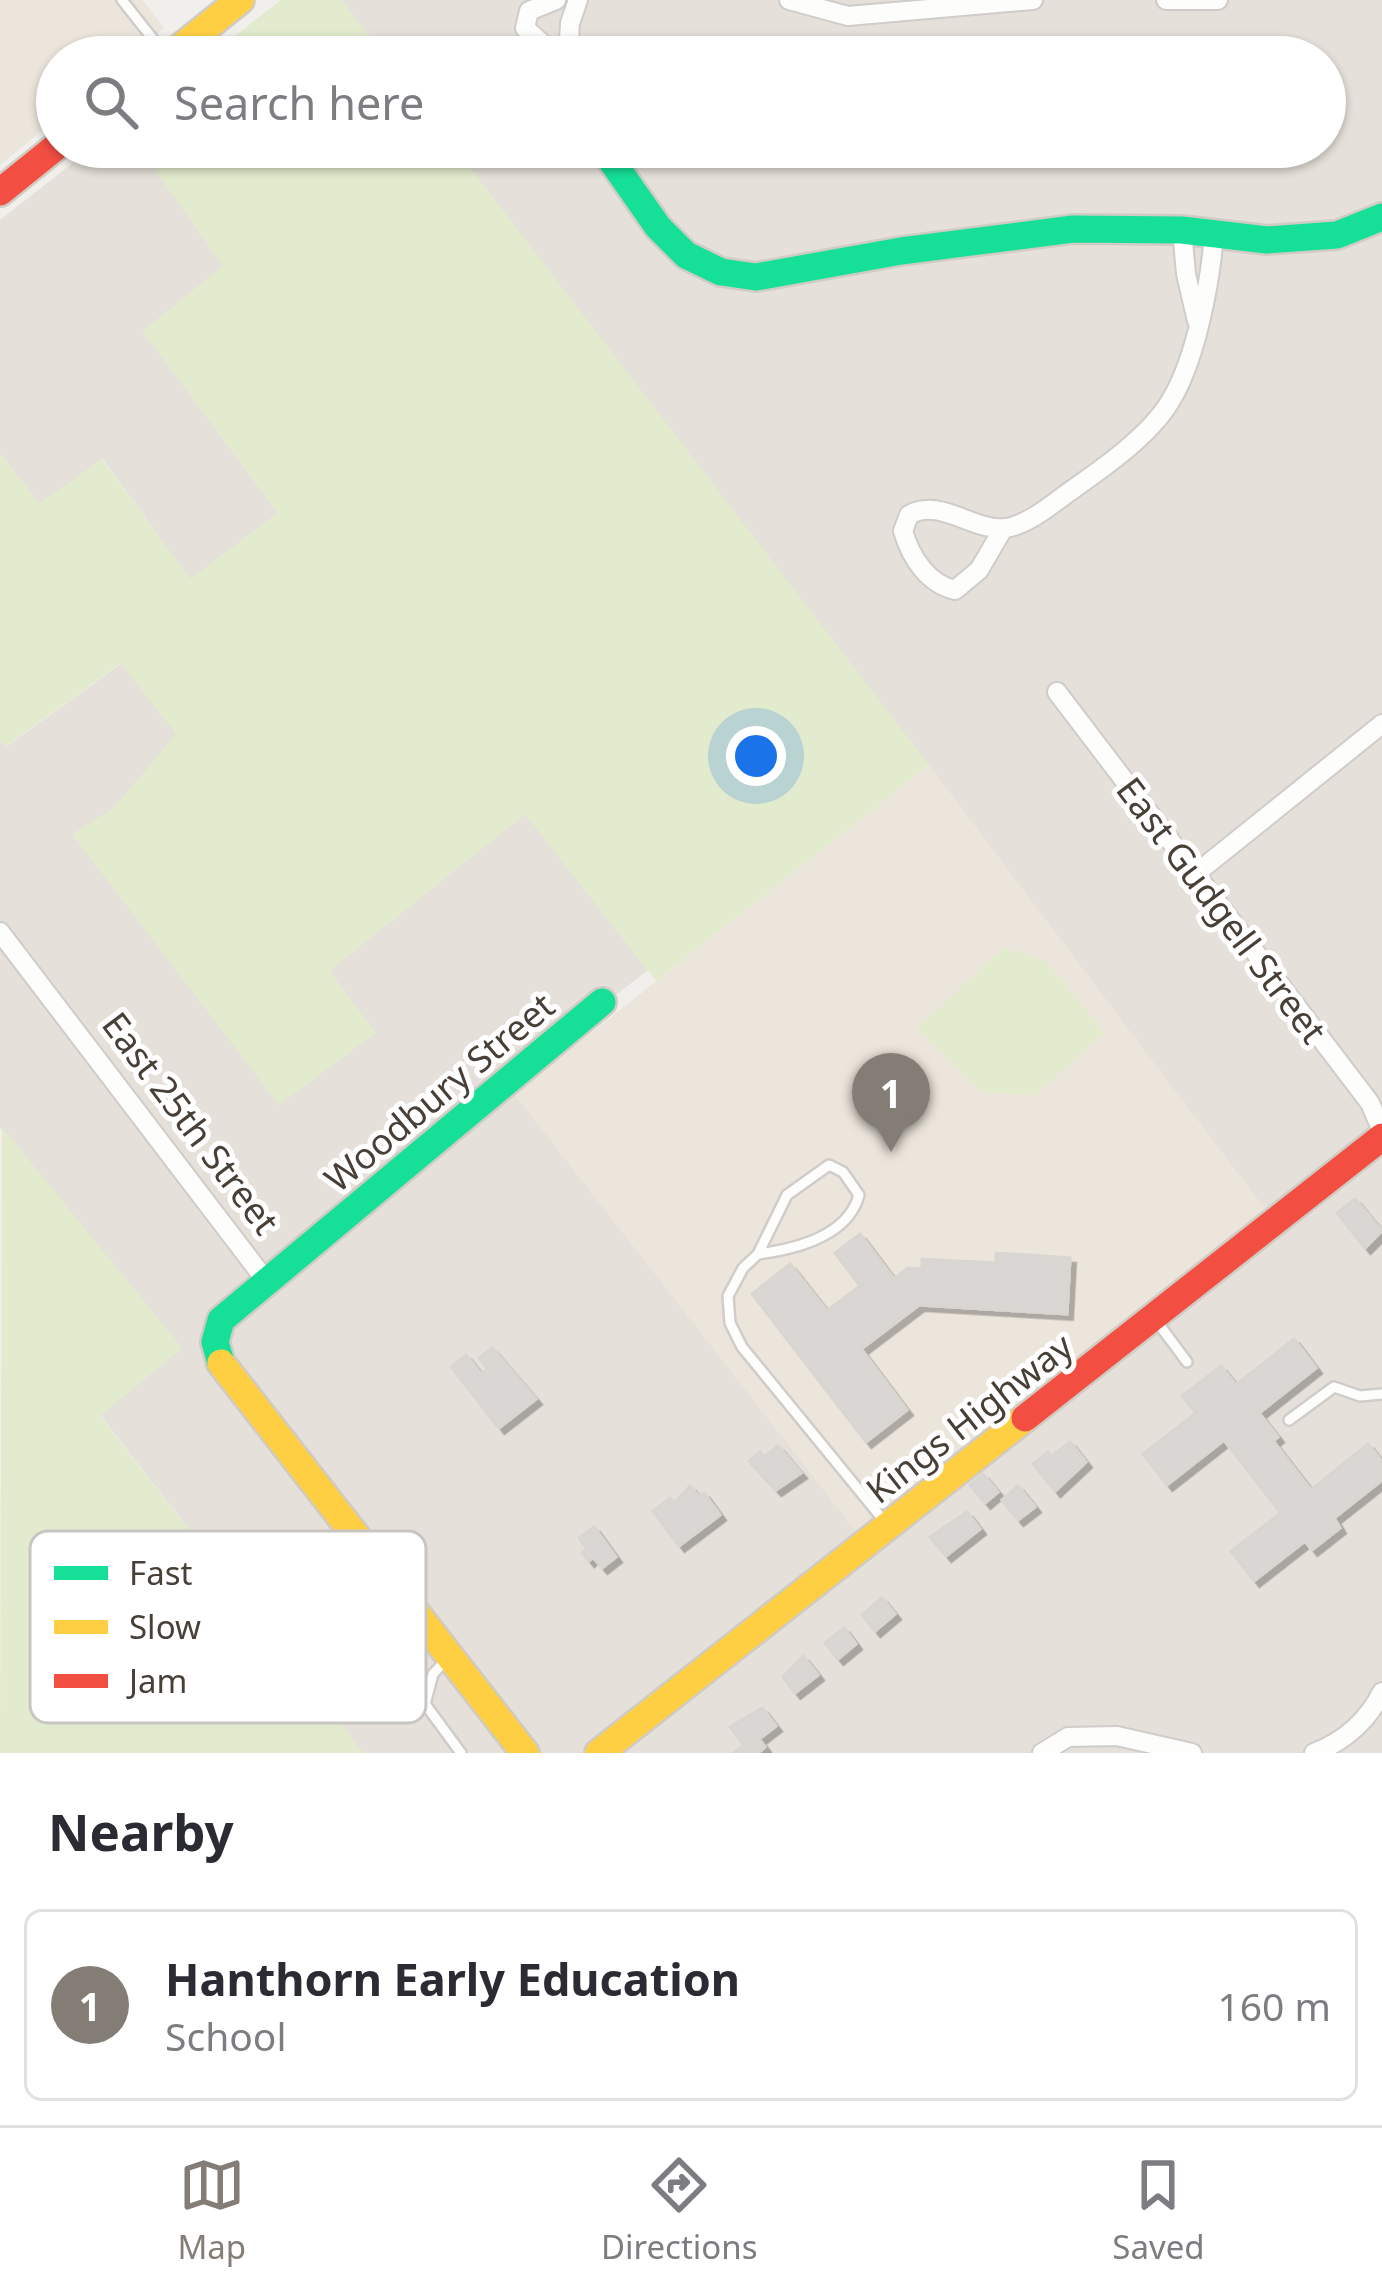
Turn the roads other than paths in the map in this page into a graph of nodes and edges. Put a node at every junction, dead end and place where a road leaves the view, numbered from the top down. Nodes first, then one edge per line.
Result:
1 (122, 0) edge
2 (240, 0) edge
3 (556, 0) edge
4 (578, 0) edge
5 (789, 0) edge
6 (1034, 0) edge
7 (1166, 0) edge
8 (1218, 0) edge
9 (151, 36) edge
10 (195, 36) edge
11 (534, 36) edge
12 (569, 36) edge
13 (36, 162) edge
14 (617, 168) edge
15 (2, 187) edge
16 (1382, 218) edge
17 (1182, 230) junction
18 (1214, 232) junction
19 (1197, 321) junction
20 (1003, 529) junction
21 (1057, 692) dead end
22 (1382, 724) edge
23 (1194, 875) junction
24 (0, 932) edge
25 (602, 1003) dead end
26 (1382, 1134) edge
27 (758, 1254) junction
28 (267, 1282) junction
29 (1155, 1318) junction
30 (1187, 1362) dead end
31 (1382, 1394) edge
32 (1289, 1420) dead end
33 (889, 1526) junction
34 (352, 1531) edge
35 (426, 1626) edge
36 (450, 1657) junction
37 (1382, 1692) edge
38 (426, 1700) edge
39 (426, 1705) edge
40 (460, 1753) edge
41 (525, 1753) edge
42 (599, 1753) edge
43 (1042, 1753) edge
44 (1192, 1753) edge
45 (1314, 1753) edge

1 - 9 lane
2 - 10 street
3 - 11 street
4 - 12 street
5 - 6 street
7 - 8 street
13 - 15 street
14 - 17 street
16 - 18 street
17 - 18 street
17 - 19 street
18 - 19 street
19 - 20 street
20 - 20 street
21 - 23 street, East Gudgell Street
22 - 23 street
23 - 26 street, East Gudgell Street
24 - 28 street, East 25th Street
25 - 28 street, Woodbury Street
26 - 29 street, Kings Highway
27 - 27 lane
27 - 33 lane
28 - 34 street, East 25th Street
29 - 30 lane
29 - 33 street, Kings Highway
31 - 32 lane
33 - 42 street, Kings Highway
35 - 36 street, East 25th Street
36 - 38 lane
36 - 41 street, East 25th Street
37 - 45 street
39 - 40 lane
43 - 44 street

